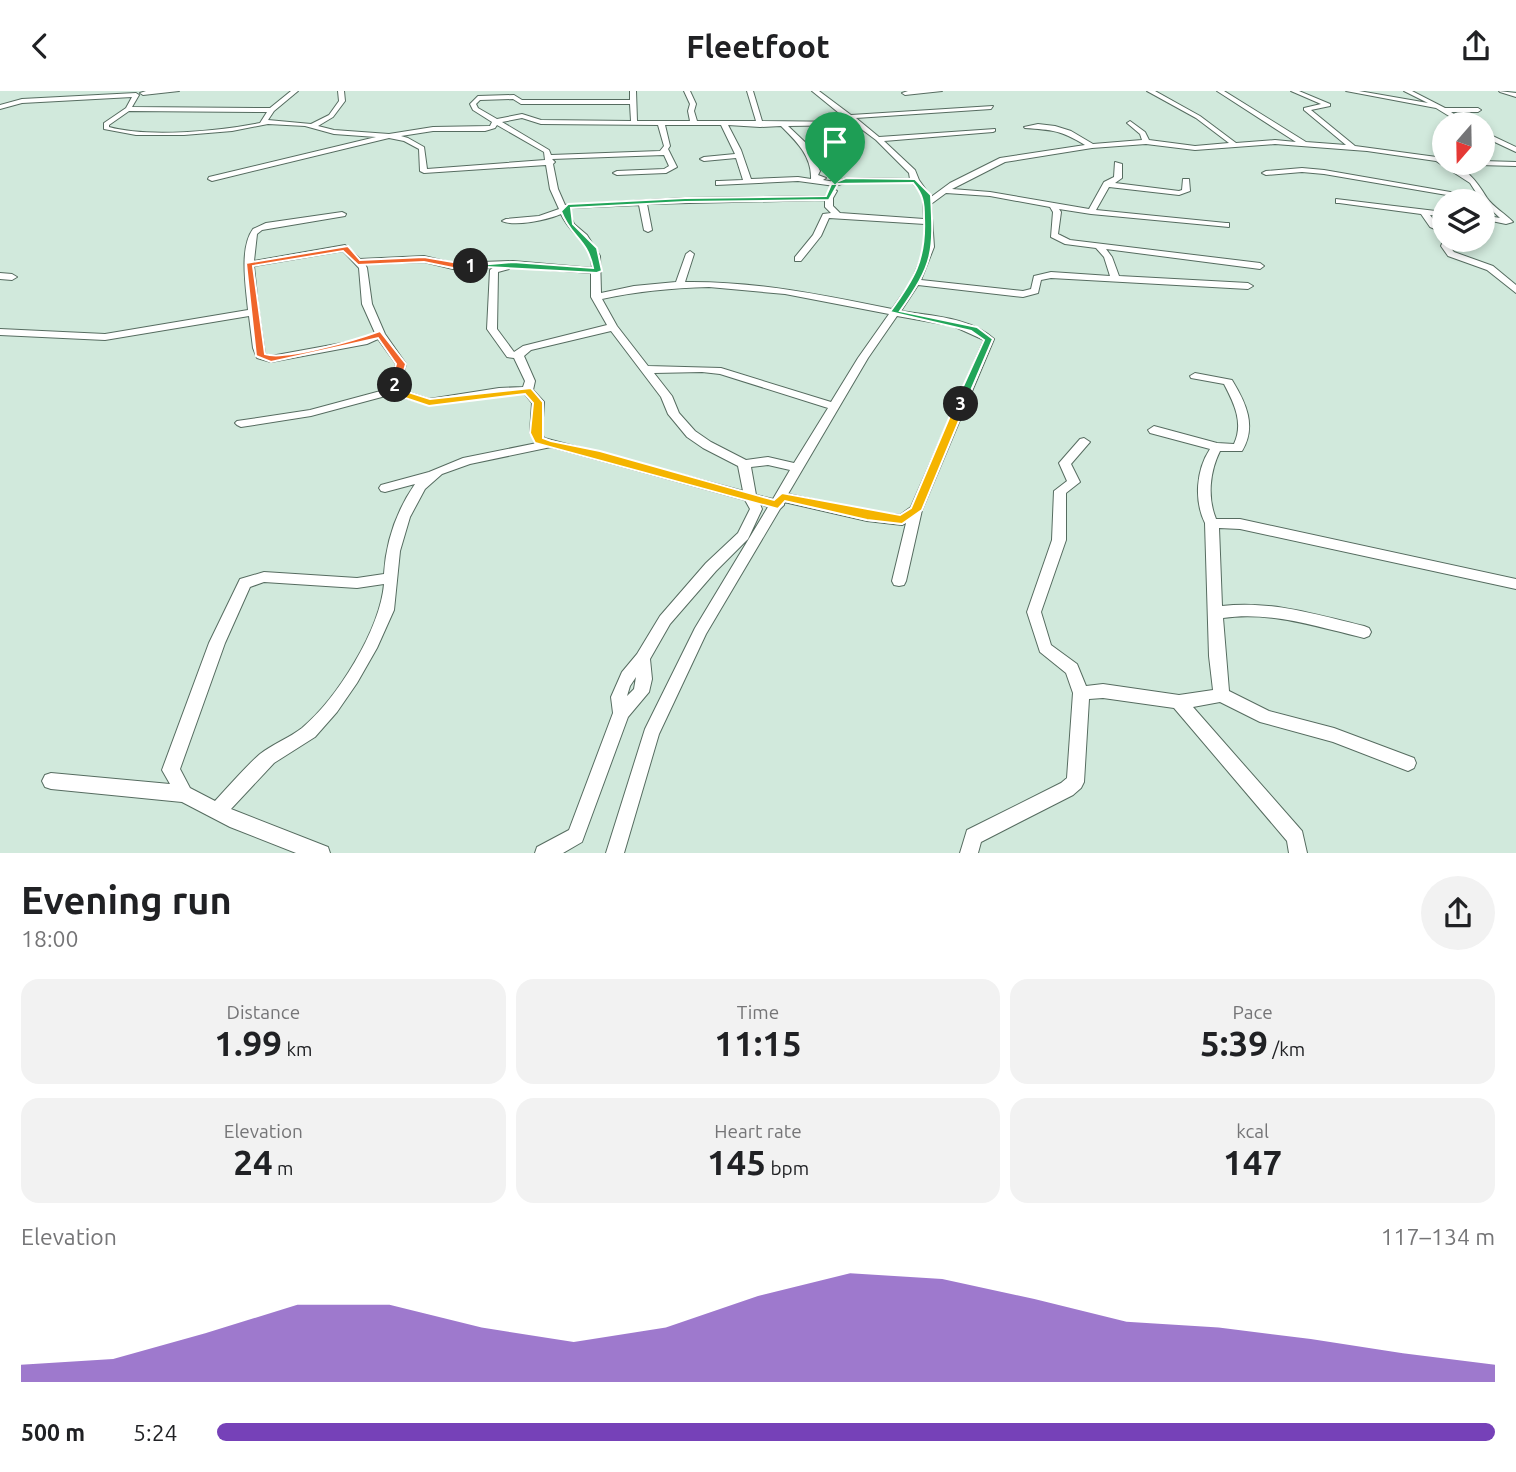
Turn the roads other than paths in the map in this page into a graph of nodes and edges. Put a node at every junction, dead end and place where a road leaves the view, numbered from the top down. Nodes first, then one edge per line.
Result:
1 (176, 91) edge
2 (295, 91) edge
3 (341, 91) edge
4 (633, 91) edge
5 (687, 91) edge
6 (750, 91) edge
7 (815, 91) edge
8 (939, 91) edge
9 (1150, 91) edge
10 (1220, 91) edge
11 (1294, 91) edge
12 (1349, 91) edge
13 (1407, 91) edge
14 (1502, 91) edge
15 (903, 92) edge
16 (141, 93) edge
17 (523, 93) dead end
18 (1516, 95) edge
19 (520, 102) junction
20 (631, 102) junction
21 (0, 107) edge
22 (991, 107) dead end
23 (1443, 108) junction
24 (128, 109) junction
25 (272, 110) junction
26 (920, 110) junction
27 (1478, 110) dead end
28 (1449, 112) edge
29 (522, 116) junction
30 (496, 121) junction
31 (855, 122) junction
32 (634, 123) junction
33 (1130, 123) dead end
34 (265, 124) junction
35 (661, 124) junction
36 (694, 124) junction
37 (724, 124) junction
38 (760, 125) junction
39 (784, 125) junction
40 (312, 126) junction
41 (1027, 127) dead end
42 (993, 130) dead end
43 (389, 137) junction
44 (878, 139) junction
45 (1495, 140) edge
46 (1146, 142) junction
47 (1303, 143) junction
48 (1235, 145) junction
49 (1092, 146) junction
50 (1353, 148) junction
51 (1516, 150) edge
52 (665, 151) junction
53 (739, 156) junction
54 (704, 159) dead end
55 (1432, 159) edge
56 (551, 160) junction
57 (1495, 163) edge
58 (1118, 164) dead end
59 (1516, 164) edge
60 (617, 173) dead end
61 (1266, 173) dead end
62 (1465, 175) edge
63 (212, 179) dead end
64 (915, 181) junction
65 (1186, 181) dead end
66 (748, 182) junction
67 (719, 183) dead end
68 (835, 183) junction
69 (1107, 184) junction
70 (1480, 189) edge
71 (945, 191) junction
72 (1432, 191) edge
73 (829, 198) junction
74 (1339, 201) dead end
75 (643, 203) junction
76 (926, 204) junction
77 (1059, 209) junction
78 (1495, 209) edge
79 (565, 211) junction
80 (1091, 212) junction
81 (1424, 212) junction
82 (1432, 213) edge
83 (342, 214) dead end
84 (832, 214) junction
85 (506, 221) dead end
86 (929, 222) junction
87 (1512, 223) edge
88 (1432, 224) edge
89 (1226, 225) dead end
90 (648, 230) dead end
91 (1100, 247) junction
92 (1450, 252) edge
93 (690, 254) dead end
94 (798, 259) dead end
95 (358, 262) junction
96 (249, 264) junction
97 (513, 264) junction
98 (1260, 266) dead end
99 (597, 271) junction
100 (0, 276) edge
101 (12, 277) dead end
102 (1116, 280) junction
103 (916, 282) junction
104 (680, 284) junction
105 (1248, 286) dead end
106 (1516, 290) edge
107 (596, 297) junction
108 (254, 311) junction
109 (894, 312) junction
110 (613, 327) junction
111 (0, 333) edge
112 (380, 334) junction
113 (518, 355) junction
114 (648, 369) junction
115 (1195, 376) dead end
116 (527, 390) junction
117 (393, 391) junction
118 (834, 406) junction
119 (241, 423) dead end
120 (1154, 431) dead end
121 (1084, 442) dead end
122 (548, 444) junction
123 (1217, 447) junction
124 (744, 464) junction
125 (799, 468) junction
126 (430, 476) junction
127 (385, 488) dead end
128 (748, 497) junction
129 (780, 501) junction
130 (916, 510) junction
131 (1212, 523) junction
132 (748, 540) junction
133 (390, 578) junction
134 (899, 581) dead end
135 (1516, 584) edge
136 (1215, 606) junction
137 (1364, 632) dead end
138 (1081, 693) junction
139 (1221, 695) junction
140 (1178, 702) junction
141 (1408, 763) dead end
142 (51, 781) dead end
143 (184, 794) junction
144 (217, 811) junction
145 (321, 852) edge
146 (544, 852) edge
147 (615, 852) edge
148 (969, 852) edge
149 (1298, 852) edge

1 - 16 street
2 - 25 street
3 - 40 street
4 - 20 street
5 - 36 street
6 - 38 street
7 - 31 street
8 - 15 street
9 - 48 street
10 - 47 street
11 - 50 street
12 - 23 street
13 - 23 street
14 - 18 street
15 - 26 street
16 - 21 street
16 - 24 street
17 - 19 street
19 - 20 street
19 - 29 street
19 - 30 street
20 - 32 street
22 - 26 street
23 - 27 street
23 - 28 street
24 - 25 street
24 - 34 street
25 - 34 street
26 - 31 street
29 - 30 street
29 - 32 street
30 - 43 street
30 - 56 street
31 - 39 street
31 - 44 street
32 - 35 street
33 - 46 street
34 - 40 street
35 - 36 street
35 - 52 street
36 - 37 street
37 - 38 street
37 - 53 street
38 - 39 street
39 - 68 street
40 - 43 street
41 - 49 street
42 - 44 street
43 - 56 street
43 - 63 street
44 - 64 street
45 - 51 street
46 - 48 street
46 - 49 street
47 - 48 street
47 - 50 street
49 - 71 street
50 - 55 street
52 - 56 street
52 - 60 street
53 - 54 street
53 - 66 street
56 - 79 street
57 - 59 street
58 - 69 street
61 - 72 street
62 - 70 street
64 - 68 street
64 - 76 street
65 - 69 street
66 - 67 street
66 - 68 street
68 - 73 street
69 - 80 street
71 - 76 street
71 - 77 street
73 - 75 street
73 - 84 street
74 - 81 street
75 - 79 street
75 - 90 street
76 - 86 street
77 - 80 street
77 - 91 street
78 - 87 street
79 - 85 street
79 - 99 street
80 - 89 street
81 - 82 street
81 - 88 street
83 - 96 street
84 - 86 street
84 - 94 street
86 - 103 street
91 - 98 street
91 - 102 street
92 - 106 street
93 - 104 street
95 - 96 street
95 - 97 street
95 - 112 street
96 - 108 street
97 - 99 street
97 - 113 street
99 - 107 street
100 - 101 street
102 - 103 street
102 - 105 street
103 - 109 street
104 - 107 street
104 - 109 street
107 - 110 street
108 - 111 street
108 - 112 street
109 - 118 street
109 - 130 street
110 - 113 street
110 - 114 street
112 - 117 street
113 - 116 street
114 - 118 street
114 - 124 street
115 - 123 street
116 - 117 street
116 - 122 street
117 - 119 street
118 - 125 street
120 - 123 street
121 - 138 street
122 - 126 street
122 - 128 street
123 - 131 street
124 - 125 street
124 - 128 street
125 - 129 street
126 - 127 street
126 - 133 street
128 - 129 street
128 - 132 street
129 - 130 street
129 - 132 street
130 - 134 street
131 - 135 street
131 - 136 street
132 - 146 street
132 - 147 street
133 - 143 street
133 - 144 street
136 - 137 street
136 - 139 street
138 - 140 street
138 - 148 street
139 - 140 street
139 - 141 street
140 - 149 street
142 - 143 street
143 - 144 street
144 - 145 street

